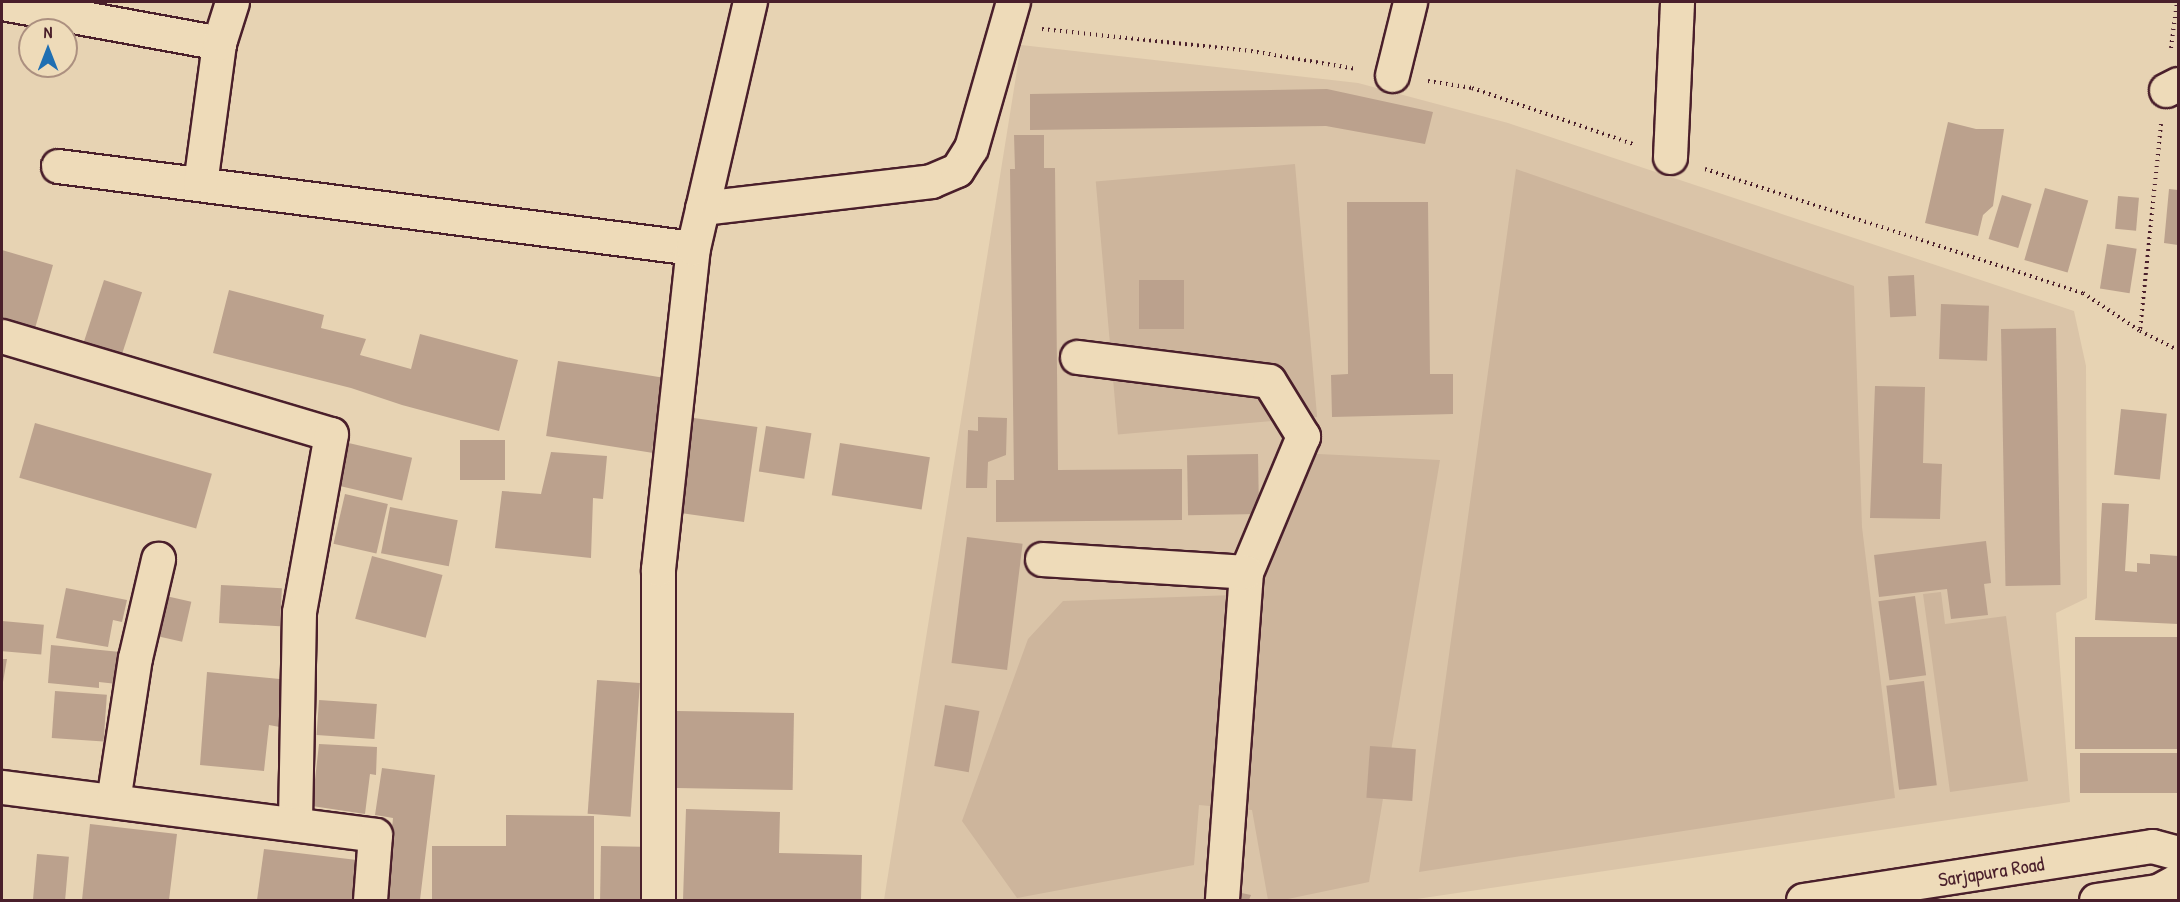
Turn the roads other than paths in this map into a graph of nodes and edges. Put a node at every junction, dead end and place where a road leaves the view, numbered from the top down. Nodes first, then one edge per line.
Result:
1 (232, 2) edge
2 (750, 2) edge
3 (1410, 2) edge
4 (1677, 2) edge
5 (2, 3) edge
6 (37, 6) edge
7 (1009, 13) edge
8 (219, 43) junction
9 (1392, 75) road end
10 (1670, 157) road end
11 (58, 166) dead end
12 (200, 184) junction
13 (702, 208) junction
14 (693, 248) junction
15 (2, 336) edge
16 (1077, 357) dead end
17 (158, 559) dead end
18 (1042, 559) dead end
19 (1246, 572) junction
20 (2, 787) edge
21 (113, 801) junction
22 (295, 824) junction
23 (2178, 853) edge
24 (2178, 880) edge
25 (2140, 897) edge
26 (370, 900) edge
27 (658, 900) edge
28 (1222, 900) edge
29 (1803, 900) edge
30 (2096, 900) edge

1 - 8 street
2 - 13 street
3 - 9 street
4 - 10 street
5 - 6 street
6 - 8 street
7 - 13 street
8 - 12 street
11 - 12 street
12 - 14 street
13 - 14 street
14 - 27 street
15 - 22 street
16 - 19 street
17 - 21 street
18 - 19 street
19 - 28 street
20 - 21 street
21 - 22 street
22 - 26 street
23 - 29 street, Sarjapura Road
24 - 25 street
25 - 30 street

